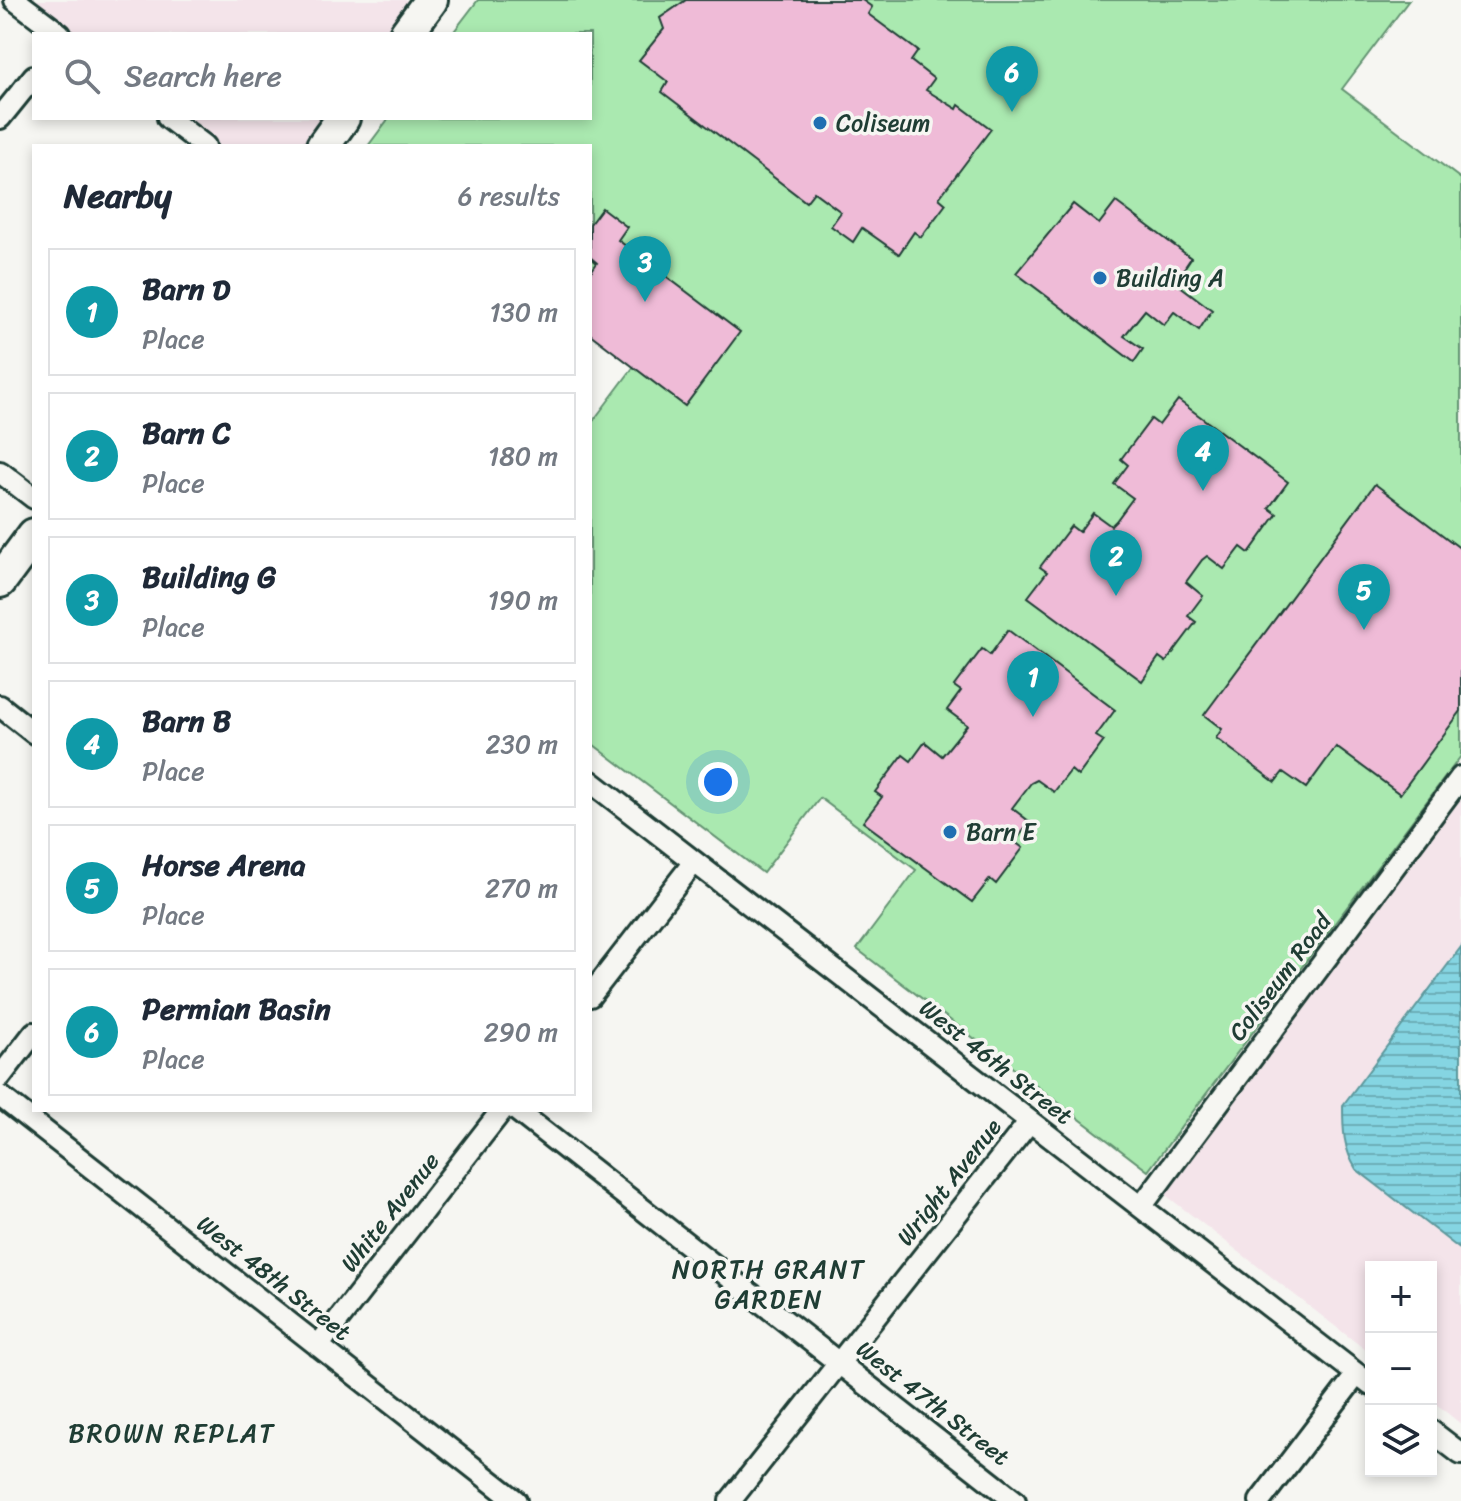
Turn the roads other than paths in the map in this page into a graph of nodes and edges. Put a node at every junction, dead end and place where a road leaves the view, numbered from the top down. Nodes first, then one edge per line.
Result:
1 (15, 0) edge
2 (431, 0) edge
3 (57, 32) edge
4 (407, 32) edge
5 (32, 78) edge
6 (0, 118) edge
7 (171, 120) edge
8 (342, 120) edge
9 (202, 144) edge
10 (324, 144) edge
11 (0, 472) edge
12 (32, 496) edge
13 (32, 538) edge
14 (0, 581) edge
15 (0, 706) edge
16 (32, 731) edge
17 (1461, 777) edge
18 (592, 783) edge
19 (694, 862) junction
20 (592, 993) edge
21 (32, 1036) edge
22 (0, 1077) edge
23 (0, 1096) edge
24 (500, 1112) edge
25 (519, 1112) edge
26 (1030, 1121) junction
27 (1141, 1207) junction
28 (318, 1346) junction
29 (838, 1362) junction
30 (1364, 1380) edge
31 (1437, 1436) edge
32 (1461, 1454) edge
33 (516, 1501) edge
34 (730, 1501) edge
35 (1015, 1501) edge
36 (1260, 1501) edge

1 - 3 street
2 - 4 main road
5 - 6 street
7 - 9 street
8 - 10 main road
11 - 12 street
13 - 14 main road
15 - 16 street
17 - 27 street, Coliseum Road
18 - 19 street, West 46th Street
19 - 20 street
19 - 26 street, West 46th Street
21 - 22 street
23 - 28 street, West 48th Street
24 - 28 street, White Avenue
25 - 29 street, West 47th Street
26 - 27 street, West 46th Street
26 - 29 street, Wright Avenue
27 - 30 street, West 46th Street
28 - 33 street, West 48th Street
29 - 34 street, Wright Avenue
29 - 35 street, West 47th Street
30 - 36 street
31 - 32 street

